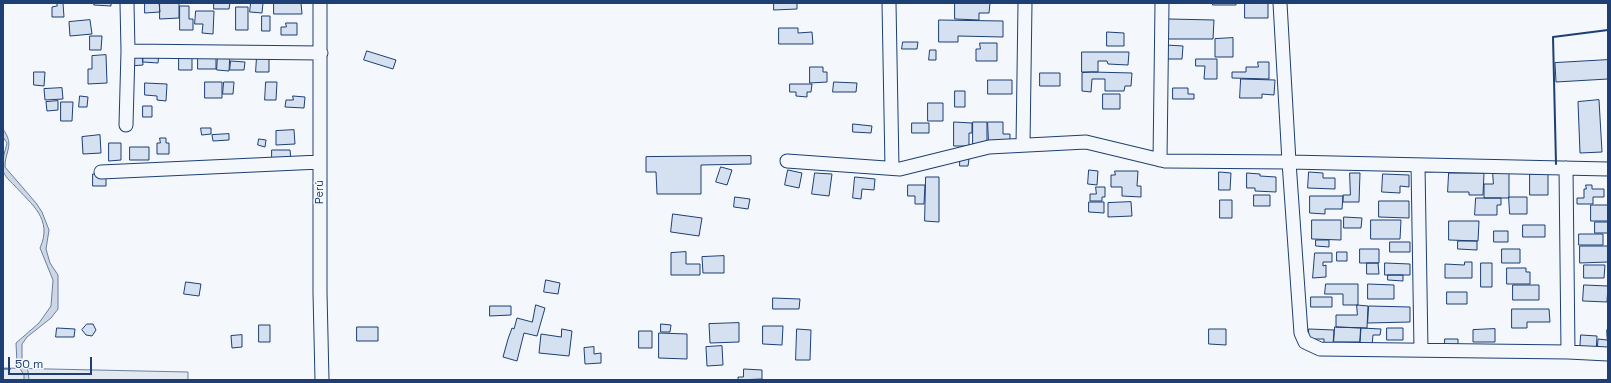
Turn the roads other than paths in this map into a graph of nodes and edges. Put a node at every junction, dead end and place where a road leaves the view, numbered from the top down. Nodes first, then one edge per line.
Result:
1 (127, 3) edge
2 (320, 3) edge
3 (889, 3) edge
4 (1025, 3) edge
5 (1162, 3) edge
6 (1280, 3) edge
7 (128, 51) junction
8 (321, 52) junction
9 (126, 124) dead end
10 (1023, 145) junction
11 (1160, 160) junction
12 (787, 161) dead end
13 (320, 162) junction
14 (1289, 162) junction
15 (1418, 165) junction
16 (892, 168) junction
17 (1566, 168) junction
18 (1608, 169) edge
19 (101, 172) dead end
20 (1421, 350) junction
21 (1568, 352) junction
22 (1608, 354) edge
23 (322, 380) edge

1 - 7 street
2 - 8 street, Perú
3 - 16 street
4 - 10 street
5 - 11 street
6 - 14 street
7 - 8 street
7 - 9 street
8 - 13 street, Perú
10 - 11 street
10 - 16 street
11 - 14 street
12 - 16 street
13 - 19 street
13 - 23 street, Perú
14 - 15 street
14 - 20 street
15 - 17 street
15 - 20 street
17 - 18 street
17 - 21 street
20 - 21 street
21 - 22 street

